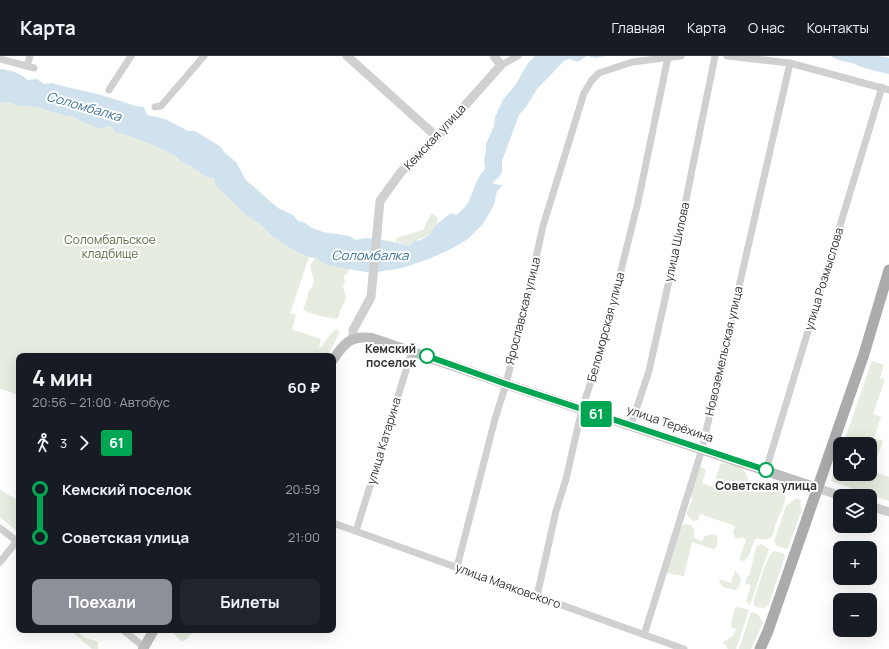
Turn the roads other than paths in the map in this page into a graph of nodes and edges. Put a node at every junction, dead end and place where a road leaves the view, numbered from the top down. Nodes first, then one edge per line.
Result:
1 (30, 56) edge
2 (131, 56) edge
3 (204, 56) edge
4 (347, 56) edge
5 (494, 56) edge
6 (518, 56) edge
7 (681, 56) edge
8 (715, 56) edge
9 (727, 56) edge
10 (668, 57) edge
11 (0, 59) edge
12 (790, 63) junction
13 (502, 65) junction
14 (882, 87) junction
15 (109, 90) dead end
16 (889, 90) edge
17 (155, 107) dead end
18 (436, 137) junction
19 (889, 270) edge
20 (353, 339) junction
21 (412, 351) junction
22 (336, 356) edge
23 (506, 384) junction
24 (582, 409) junction
25 (631, 425) junction
26 (702, 449) junction
27 (766, 470) junction
28 (818, 488) junction
29 (833, 493) edge
30 (877, 508) edge
31 (889, 512) edge
32 (336, 524) edge
33 (0, 528) edge
34 (356, 531) junction
35 (16, 540) edge
36 (16, 544) edge
37 (0, 562) edge
38 (457, 568) junction
39 (537, 596) junction
40 (126, 633) edge
41 (152, 633) edge
42 (644, 635) junction
43 (144, 648) edge
44 (684, 649) edge
45 (760, 649) edge

1 - 11 street
2 - 15 street
3 - 17 street
4 - 18 street
5 - 13 street
6 - 13 street, Кемская улица
7 - 10 street
8 - 25 street, улица Шилова
9 - 12 street
10 - 23 street, Ярославская улица
10 - 24 street, Беломорская улица
12 - 14 street
12 - 26 street, Новоземельская улица
13 - 18 street, Кемская улица
14 - 16 street
14 - 27 street, улица Розмыслова
18 - 20 street, Кемская улица
19 - 28 main road
20 - 21 main road, улица Терёхина
20 - 22 main road
21 - 23 main road, улица Терёхина
21 - 34 street, улица Катарина
23 - 24 main road, улица Терёхина
23 - 38 street, Ярославская улица
24 - 25 main road, улица Терёхина
24 - 39 street, Беломорская улица
25 - 26 main road, улица Терёхина
26 - 27 main road, улица Терёхина
26 - 42 street, Новоземельская улица
27 - 28 main road, улица Терёхина
28 - 29 street, улица Терёхина
28 - 45 main road
30 - 31 street
32 - 34 street, улица Маяковского
33 - 35 street
34 - 38 street, улица Маяковского
36 - 37 street
38 - 39 street, улица Маяковского
39 - 42 street, улица Маяковского
40 - 43 street
41 - 43 main road
42 - 44 street, улица Маяковского

